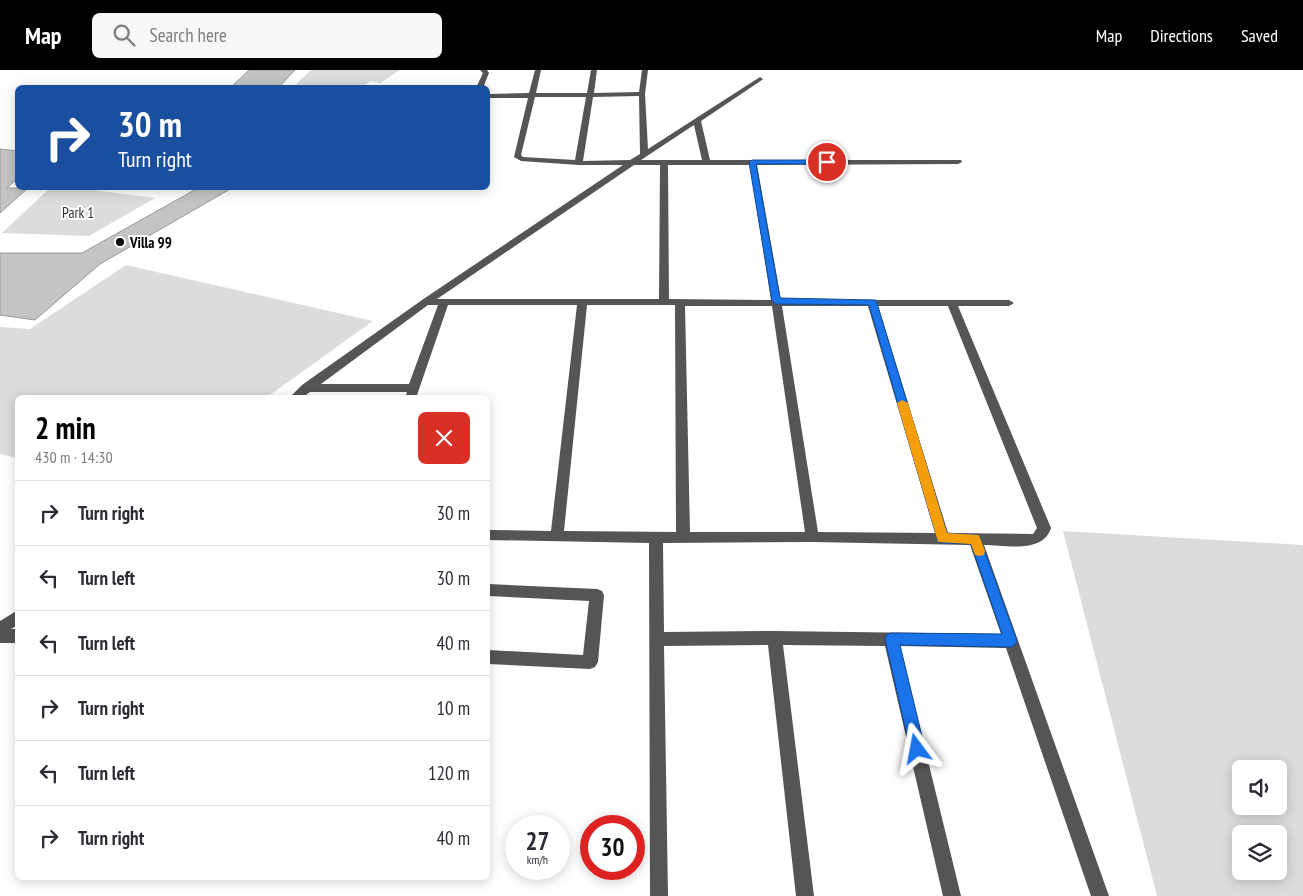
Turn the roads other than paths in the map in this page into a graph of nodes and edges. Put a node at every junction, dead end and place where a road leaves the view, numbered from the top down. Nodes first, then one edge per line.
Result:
1 (483, 70) edge
2 (538, 70) edge
3 (594, 70) edge
4 (645, 70) edge
5 (760, 79) dead end
6 (481, 85) edge
7 (588, 94) junction
8 (642, 94) junction
9 (490, 96) edge
10 (532, 96) junction
11 (697, 121) junction
12 (644, 155) junction
13 (579, 162) junction
14 (664, 162) junction
15 (706, 162) junction
16 (752, 162) junction
17 (958, 162) dead end
18 (632, 163) junction
19 (776, 301) junction
20 (426, 302) junction
21 (444, 302) junction
22 (582, 302) junction
23 (664, 302) junction
24 (680, 302) junction
25 (872, 302) junction
26 (952, 303) junction
27 (1009, 303) dead end
28 (306, 388) junction
29 (411, 393) edge
30 (298, 395) edge
31 (490, 535) edge
32 (557, 536) junction
33 (812, 536) junction
34 (656, 538) junction
35 (683, 538) junction
36 (943, 538) junction
37 (975, 539) junction
38 (490, 590) edge
39 (15, 618) edge
40 (0, 629) edge
41 (0, 636) edge
42 (15, 636) edge
43 (775, 638) junction
44 (656, 639) junction
45 (892, 639) junction
46 (1011, 641) junction
47 (490, 657) edge
48 (659, 896) edge
49 (805, 896) edge
50 (952, 896) edge
51 (1100, 896) edge

1 - 6 street
2 - 10 street
3 - 7 street
4 - 8 street
5 - 11 street
7 - 8 street
7 - 10 street
7 - 13 street
8 - 12 street
9 - 10 street
10 - 13 street
11 - 12 street
11 - 15 street
12 - 18 street
13 - 18 street
14 - 15 street
14 - 18 street
14 - 23 street
15 - 16 street
16 - 17 street
16 - 19 street
18 - 20 street
19 - 24 street
19 - 25 street
19 - 33 street
20 - 21 street
20 - 28 street
21 - 22 street
21 - 29 street
22 - 23 street
22 - 32 street
23 - 24 street
24 - 35 street
25 - 26 street
25 - 36 street
26 - 27 street
26 - 37 street
28 - 29 street
28 - 30 street
31 - 32 street
32 - 34 street
33 - 35 street
33 - 36 street
34 - 35 street
34 - 44 street
36 - 37 street
37 - 46 street
38 - 47 street
39 - 40 street
41 - 42 street
43 - 44 street
43 - 45 street
43 - 49 street
44 - 48 street
45 - 46 street
45 - 50 street
46 - 51 street

